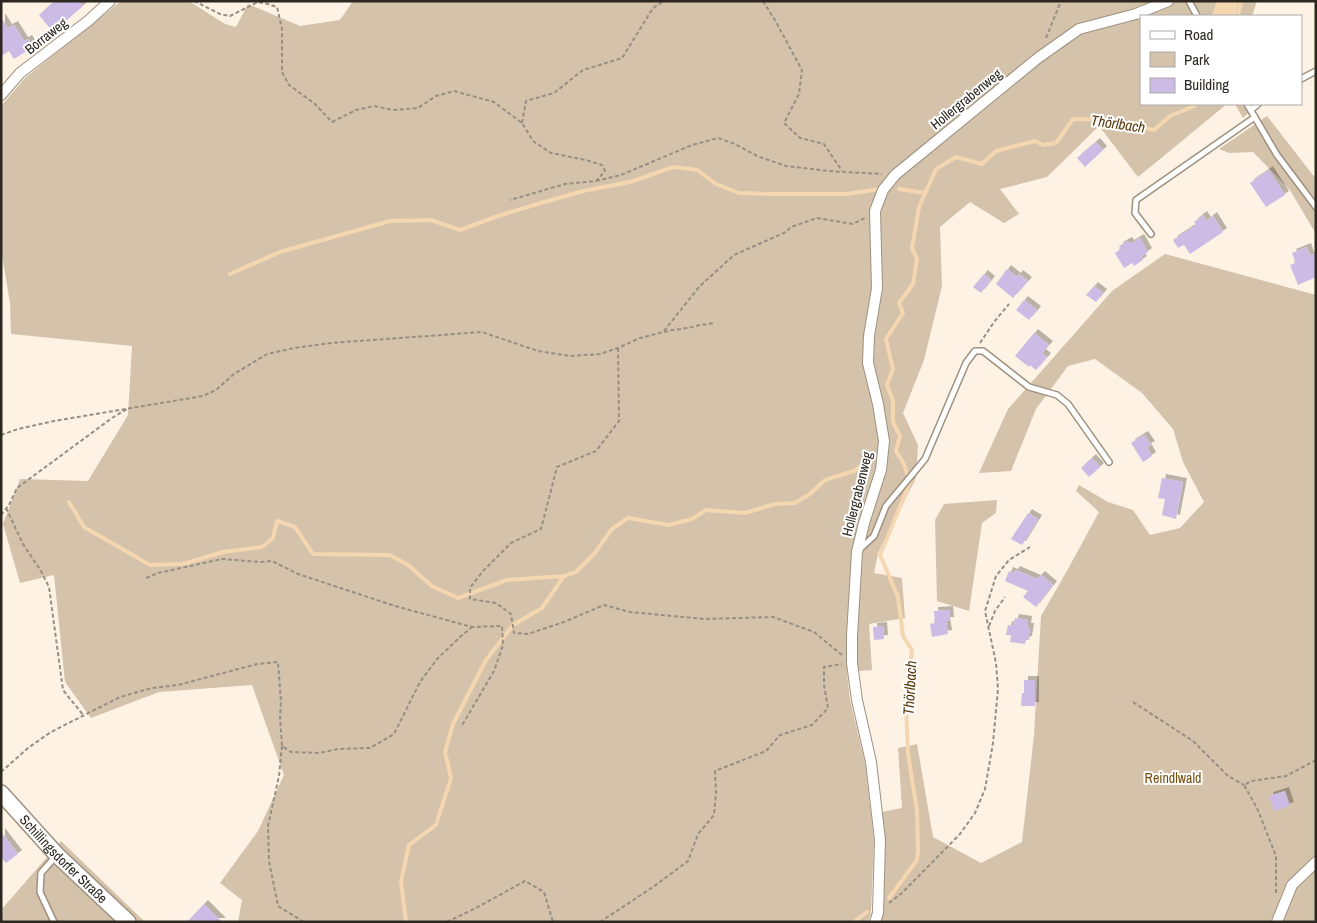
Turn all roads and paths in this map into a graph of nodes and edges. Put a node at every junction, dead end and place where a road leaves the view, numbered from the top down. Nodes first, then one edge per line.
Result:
1 (110, 1) edge
2 (194, 1) edge
3 (664, 1) edge
4 (763, 1) edge
5 (1061, 1) edge
6 (1168, 1) edge
7 (1189, 1) edge
8 (1196, 15) edge
9 (1038, 58) junction
10 (1316, 71) edge
11 (1302, 78) edge
12 (1, 95) edge
13 (1248, 105) edge
14 (1257, 105) edge
15 (1251, 110) junction
16 (1255, 117) junction
17 (522, 122) junction
18 (843, 172) junction
19 (895, 174) junction
20 (596, 181) junction
21 (510, 200) dead end
22 (1316, 207) edge
23 (875, 211) junction
24 (1151, 234) dead end
25 (1009, 304) dead end
26 (716, 323) dead end
27 (664, 332) junction
28 (618, 348) junction
29 (975, 351) junction
30 (129, 408) junction
31 (1, 435) edge
32 (1109, 462) dead end
33 (6, 508) junction
34 (1, 516) edge
35 (1030, 548) dead end
36 (857, 552) junction
37 (146, 578) dead end
38 (1005, 597) dead end
39 (472, 627) junction
40 (988, 628) junction
41 (852, 662) junction
42 (1133, 702) dead end
43 (84, 716) junction
44 (461, 727) dead end
45 (282, 746) junction
46 (1316, 760) edge
47 (1, 772) edge
48 (1244, 785) junction
49 (1, 793) edge
50 (56, 855) junction
51 (1316, 862) edge
52 (1276, 895) dead end
53 (876, 917) edge
54 (54, 922) edge
55 (128, 922) edge
56 (304, 922) edge
57 (448, 922) edge
58 (553, 922) edge
59 (600, 922) edge
60 (1277, 922) edge

1 - 12 street, Borraweg
2 - 17 path
3 - 17 path
4 - 18 path
5 - 9 path
6 - 9 street, Hollergrabenweg
7 - 8 lane
9 - 19 street, Hollergrabenweg
10 - 11 lane
13 - 15 lane
14 - 15 lane
15 - 16 lane
16 - 22 lane
16 - 24 lane
17 - 20 path
18 - 19 path
18 - 20 path
19 - 23 street, Hollergrabenweg
20 - 21 path
23 - 27 path
23 - 36 street, Hollergrabenweg
25 - 29 path
26 - 27 path
27 - 28 path
28 - 30 path
28 - 41 path
29 - 32 lane
29 - 36 lane
30 - 31 path
30 - 33 path
33 - 34 path
33 - 43 path
35 - 40 path
36 - 41 street, Hollergrabenweg
37 - 39 path
38 - 40 path
39 - 44 path
39 - 45 path
40 - 53 path
41 - 53 street, Hollergrabenweg
41 - 59 path
42 - 48 path
43 - 45 path
43 - 47 path
45 - 56 path
46 - 48 path
48 - 52 path
49 - 50 main road, Schillingsdorfer Straße
50 - 54 lane
50 - 55 main road, Schillingsdorfer Straße
51 - 60 street
57 - 58 path

